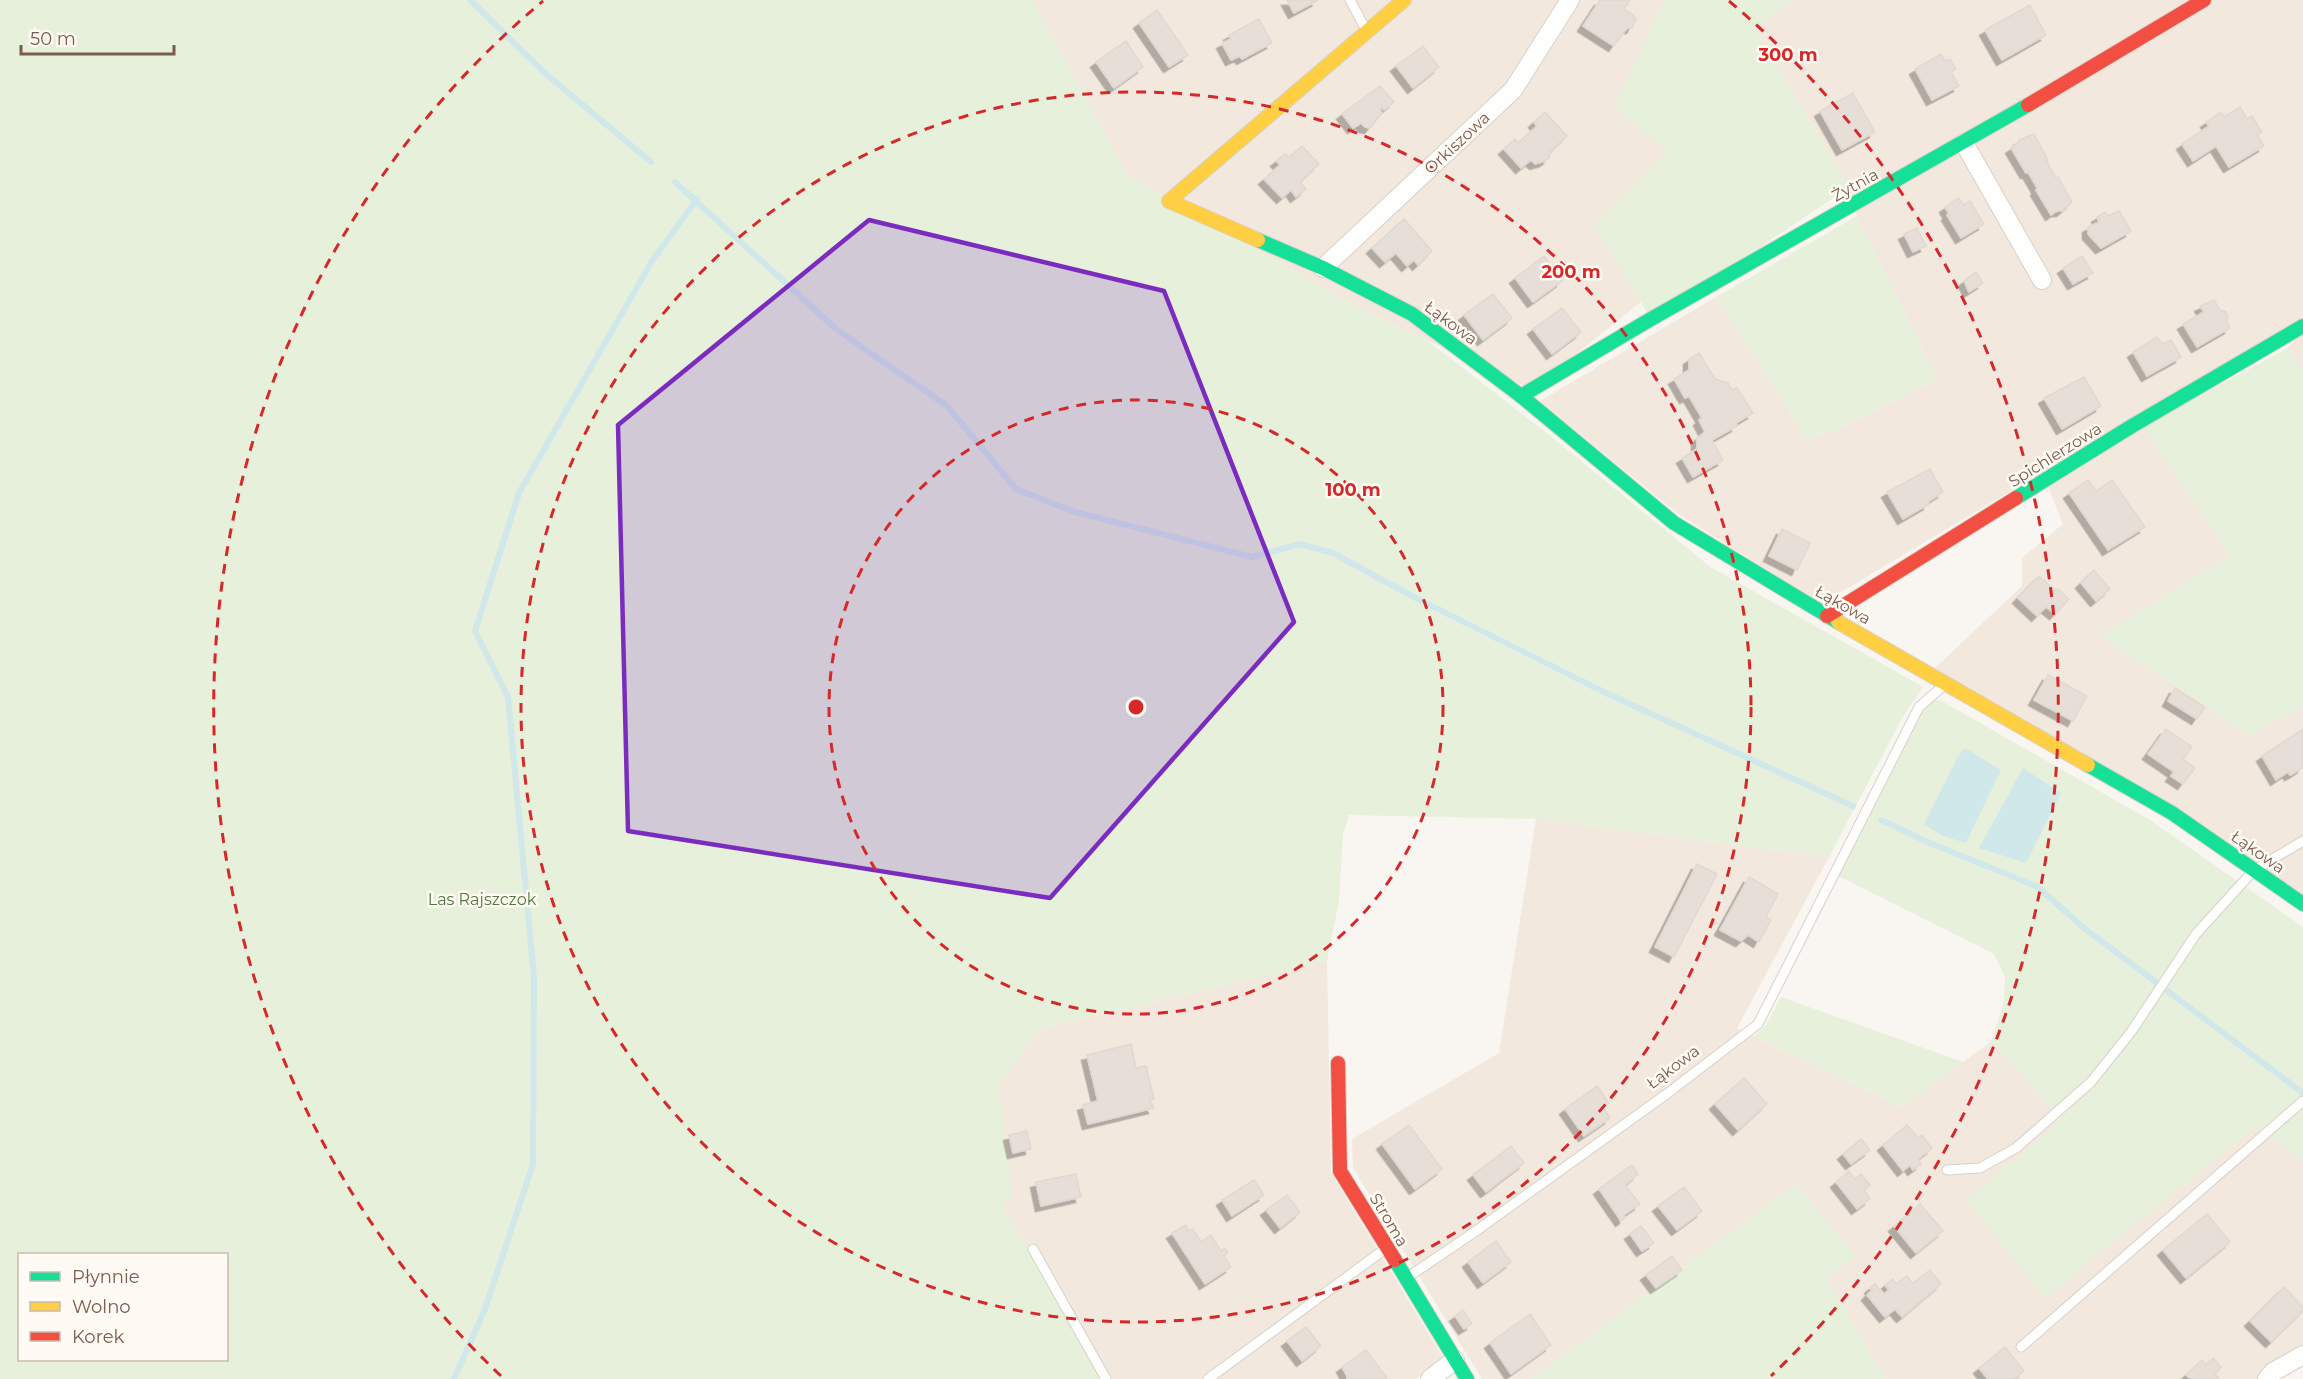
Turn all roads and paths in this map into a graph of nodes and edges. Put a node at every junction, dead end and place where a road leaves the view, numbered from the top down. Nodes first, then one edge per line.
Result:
1 (1350, 0) edge
2 (1404, 0) edge
3 (1570, 0) edge
4 (2204, 0) edge
5 (1367, 33) junction
6 (1964, 143) junction
7 (1323, 268) junction
8 (2042, 280) dead end
9 (2303, 326) edge
10 (1521, 396) junction
11 (1827, 616) junction
12 (1946, 684) junction
13 (2303, 841) edge
14 (2254, 870) junction
15 (2303, 903) edge
16 (1338, 1063) dead end
17 (2303, 1101) edge
18 (1947, 1170) dead end
19 (1387, 1248) junction
20 (1033, 1249) dead end
21 (1406, 1278) junction
22 (2021, 1347) dead end
23 (2303, 1355) edge
24 (1455, 1360) junction
25 (1106, 1379) edge
26 (1208, 1379) edge
27 (1430, 1379) edge
28 (1467, 1379) edge
29 (2266, 1379) edge

1 - 5 lane
2 - 5 street, Łąkowa
3 - 7 street, Orkiszowa
4 - 6 street, Żytnia
5 - 7 street, Łąkowa
6 - 8 street
6 - 10 street, Żytnia
7 - 10 street, Łąkowa
9 - 11 street, Spichlerzowa
10 - 11 street, Łąkowa
11 - 12 street, Łąkowa
12 - 14 street, Łąkowa
12 - 21 lane, Łąkowa
13 - 14 lane
14 - 15 street, Łąkowa
14 - 18 lane
16 - 19 street, Stroma
17 - 22 lane
19 - 21 street, Stroma
19 - 26 lane
20 - 25 lane
21 - 24 street, Stroma
23 - 29 street
24 - 27 street
24 - 28 street, Stroma

